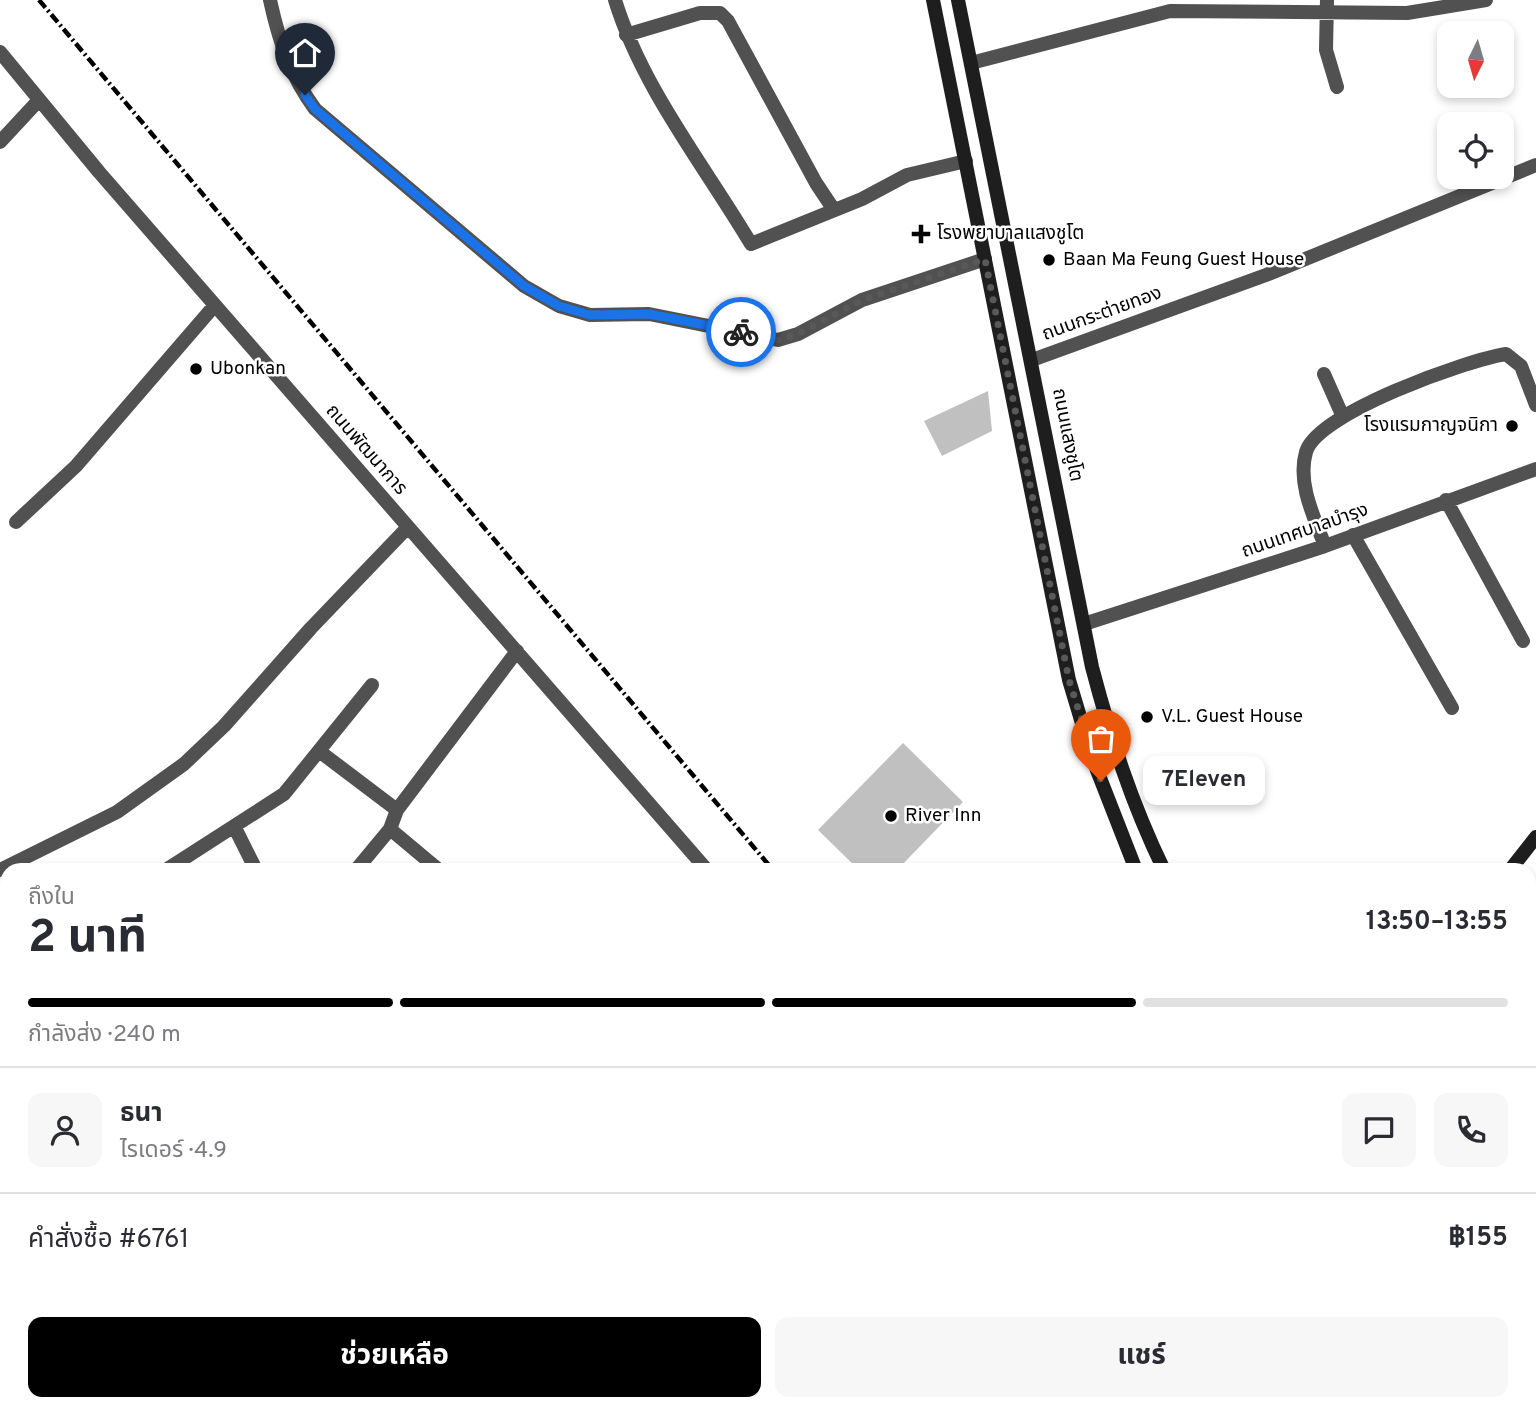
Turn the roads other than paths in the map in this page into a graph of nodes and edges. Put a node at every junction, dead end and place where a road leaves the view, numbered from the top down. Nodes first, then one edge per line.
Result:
1 (270, 0) edge
2 (615, 0) edge
3 (933, 0) edge
4 (958, 0) edge
5 (1486, 0) edge
6 (1170, 5) edge
7 (1326, 6) edge
8 (626, 35) junction
9 (0, 52) edge
10 (971, 63) junction
11 (1337, 87) dead end
12 (39, 100) junction
13 (0, 142) edge
14 (966, 161) junction
15 (1536, 165) edge
16 (834, 210) junction
17 (985, 259) junction
18 (215, 305) junction
19 (1032, 360) junction
20 (1324, 374) dead end
21 (1536, 405) edge
22 (1343, 418) junction
23 (1536, 469) edge
24 (1446, 500) junction
25 (16, 522) dead end
26 (408, 527) junction
27 (1353, 535) junction
28 (1325, 546) junction
29 (1084, 624) junction
30 (1523, 641) dead end
31 (517, 651) junction
32 (372, 685) dead end
33 (1452, 708) dead end
34 (319, 751) junction
35 (397, 810) junction
36 (1138, 815) junction
37 (1116, 823) junction
38 (234, 826) junction
39 (390, 829) junction
40 (1536, 837) edge
41 (14, 863) edge
42 (177, 863) edge
43 (252, 863) edge
44 (362, 863) edge
45 (431, 863) edge
46 (701, 863) edge
47 (1133, 863) edge
48 (1161, 863) edge
49 (1516, 863) edge

1 - 17 street
2 - 8 street
3 - 14 main road
4 - 10 main road, ถนนแสงชูโต
5 - 7 street
6 - 7 street
6 - 10 street
7 - 11 street
8 - 16 street
8 - 16 street
9 - 12 street, ถนนพัฒนาการ
10 - 19 main road, ถนนแสงชูโต
12 - 13 street
12 - 18 street, ถนนพัฒนาการ
14 - 16 street
14 - 17 main road
15 - 19 street, ถนนกระต่ายทอง
17 - 37 main road
18 - 25 street
18 - 26 street, ถนนพัฒนาการ
19 - 29 main road, ถนนแสงชูโต
20 - 22 street
21 - 22 street
22 - 28 street
23 - 24 street, ถนนเทศบาลบำรุง
24 - 27 street, ถนนเทศบาลบำรุง
24 - 30 street
26 - 31 street, ถนนพัฒนาการ
26 - 41 street
27 - 28 street, ถนนเทศบาลบำรุง
27 - 33 street
28 - 29 street, ถนนเทศบาลบำรุง
29 - 36 main road, ถนนแสงชูโต
31 - 35 street
31 - 46 street, ถนนพัฒนาการ
32 - 34 street
34 - 35 street
34 - 38 street
35 - 39 street
36 - 37 main road
36 - 48 main road, ถนนแสงชูโต
37 - 47 main road
38 - 42 street
38 - 43 street
39 - 44 street
39 - 45 street
40 - 49 main road

